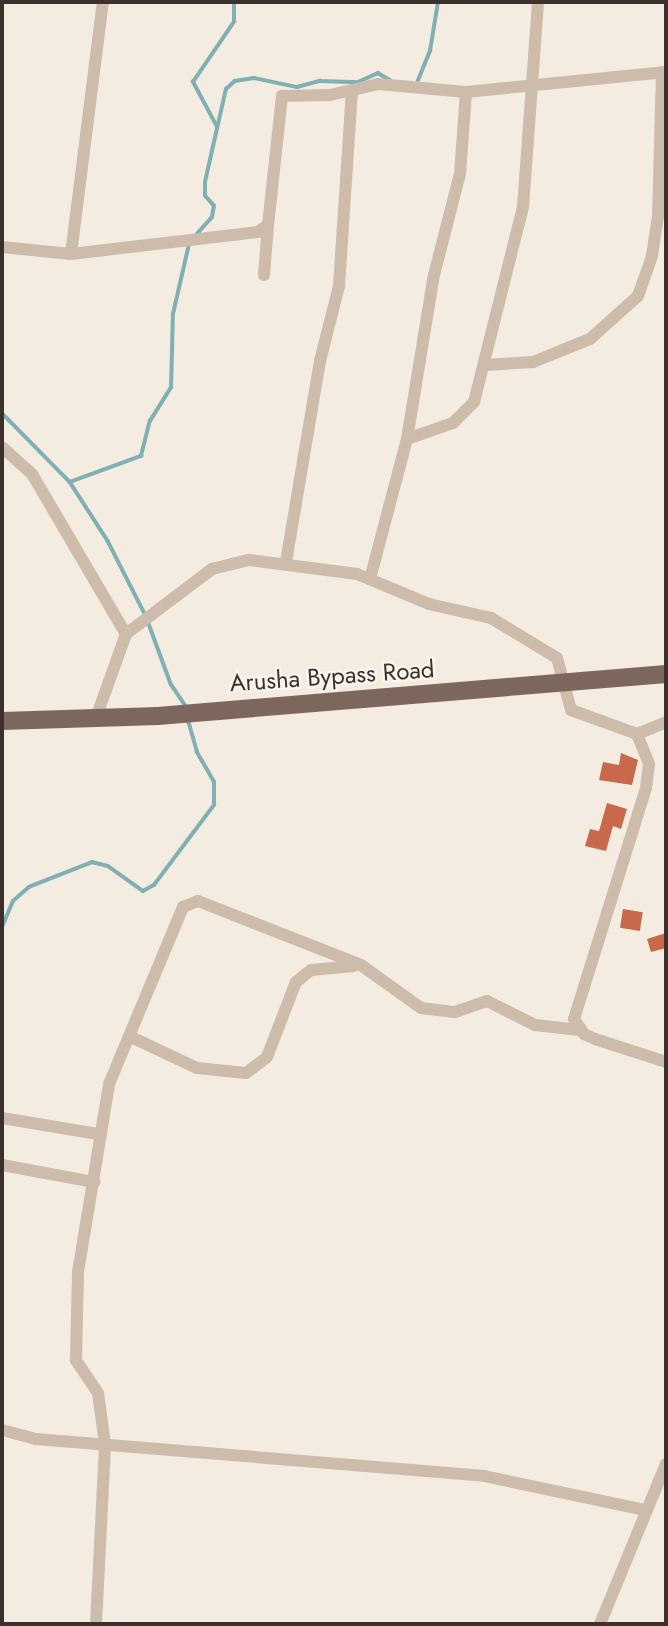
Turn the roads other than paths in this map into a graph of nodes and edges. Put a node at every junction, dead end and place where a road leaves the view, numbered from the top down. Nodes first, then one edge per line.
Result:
1 (103, 2) edge
2 (538, 2) edge
3 (664, 72) edge
4 (534, 88) junction
5 (352, 90) junction
6 (466, 92) junction
7 (662, 200) edge
8 (268, 225) junction
9 (2, 247) edge
10 (71, 254) junction
11 (264, 275) dead end
12 (485, 365) junction
13 (407, 439) junction
14 (2, 447) edge
15 (286, 562) junction
16 (370, 579) junction
17 (126, 634) junction
18 (666, 674) edge
19 (563, 683) junction
20 (96, 718) junction
21 (2, 721) edge
22 (666, 722) edge
23 (637, 734) junction
24 (360, 965) junction
25 (580, 1030) junction
26 (131, 1037) junction
27 (666, 1062) edge
28 (2, 1118) edge
29 (98, 1134) junction
30 (2, 1165) edge
31 (94, 1182) junction
32 (2, 1430) edge
33 (105, 1444) junction
34 (666, 1464) edge
35 (645, 1510) junction
36 (96, 1624) edge
37 (600, 1624) edge

1 - 10 street
2 - 4 street
3 - 4 street
3 - 7 street
4 - 6 street
4 - 12 street
5 - 6 street
5 - 8 street
5 - 15 street
6 - 13 street
7 - 12 street
8 - 10 street
8 - 11 street
9 - 10 street
12 - 13 street
13 - 16 street
14 - 17 street
15 - 16 street
15 - 17 street
16 - 19 street
17 - 20 street
18 - 19 main road, Arusha Bypass Road
19 - 20 main road, Arusha Bypass Road
19 - 23 street
20 - 21 main road, Arusha Bypass Road
22 - 23 street
23 - 25 street
24 - 25 street
24 - 26 street
24 - 26 street
25 - 27 street
26 - 29 street
28 - 29 street
29 - 31 street
30 - 31 street
31 - 33 street
32 - 33 street
33 - 35 street
33 - 36 street
34 - 35 street
35 - 37 street

